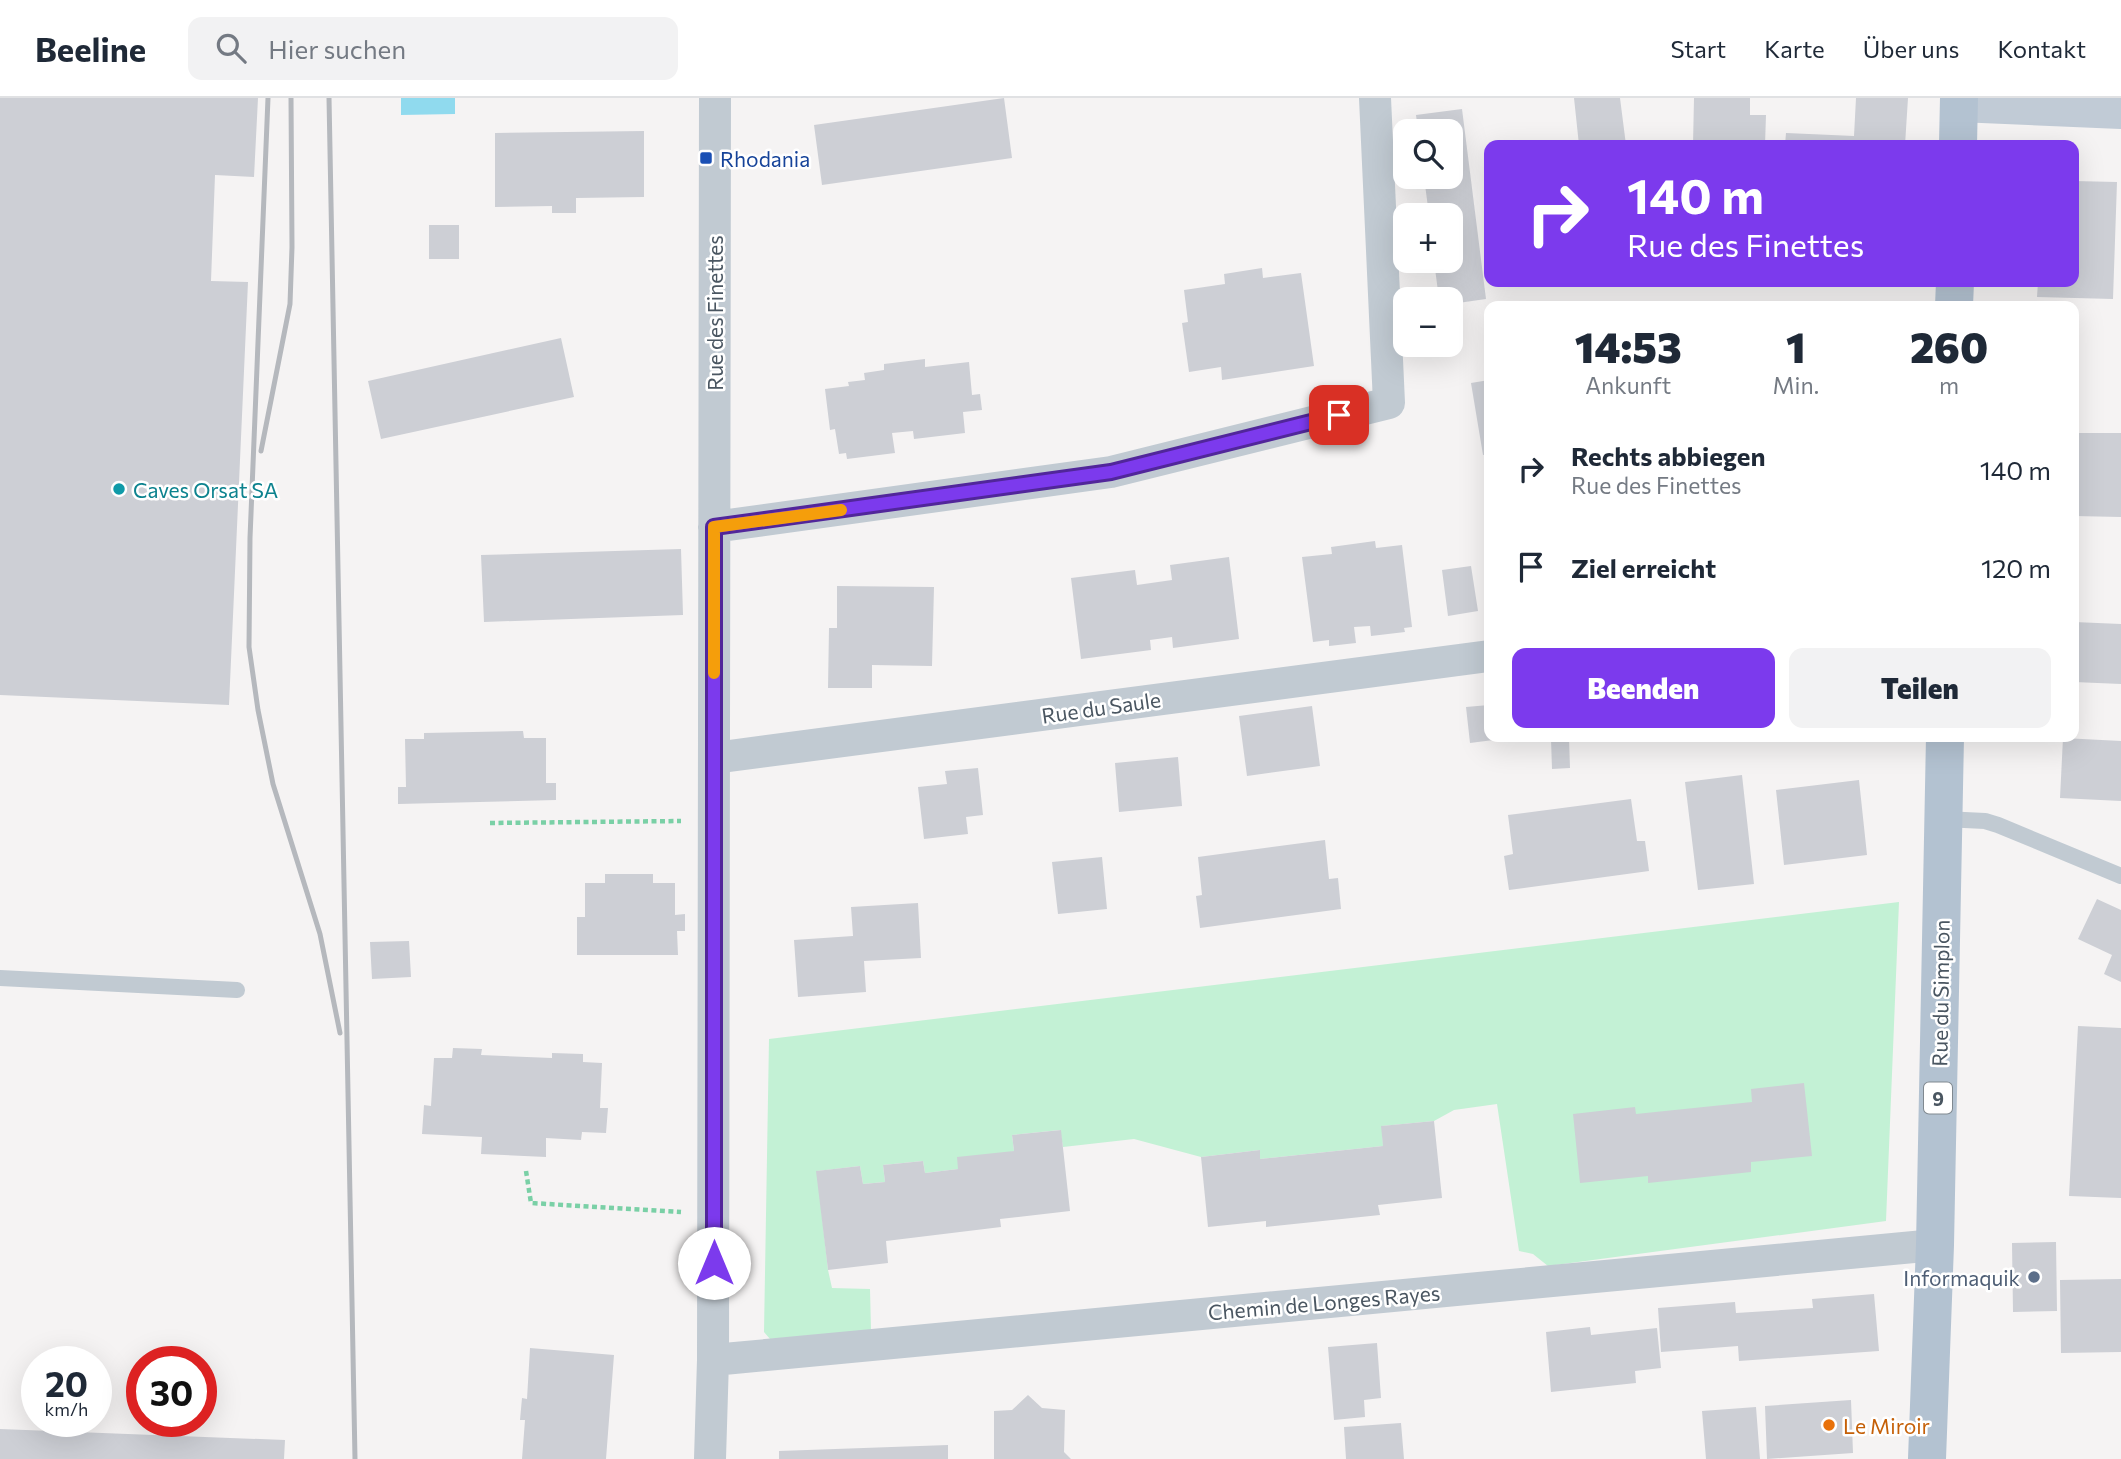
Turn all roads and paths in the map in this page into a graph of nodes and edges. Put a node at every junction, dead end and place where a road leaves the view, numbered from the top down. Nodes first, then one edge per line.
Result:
1 (715, 98) edge
2 (1374, 98) edge
3 (1959, 101) edge
4 (2121, 110) edge
5 (1958, 140) edge
6 (714, 527) junction
7 (1484, 657) edge
8 (1945, 742) edge
9 (714, 758) junction
10 (1944, 819) junction
11 (713, 820) junction
12 (490, 823) dead end
13 (2121, 876) edge
14 (0, 978) edge
15 (237, 990) dead end
16 (526, 1171) dead end
17 (714, 1214) junction
18 (1935, 1245) junction
19 (713, 1360) junction
20 (710, 1459) edge
21 (1927, 1459) edge

1 - 6 street, Rue des Finettes
2 - 6 street
3 - 4 street
3 - 5 main road
6 - 9 street, Rue des Finettes
7 - 9 street, Rue du Saule
8 - 10 main road, Rue du Simplon / 9
9 - 11 street, Rue des Finettes
10 - 13 lane
10 - 18 main road, Rue du Simplon / 9
11 - 12 path
11 - 17 street, Rue des Finettes
14 - 15 lane
16 - 17 path
17 - 19 street, Rue des Finettes
18 - 19 street, Chemin de Longes Rayes
18 - 21 main road, Rue du Simplon / 9
19 - 20 street, Rue des Finettes

